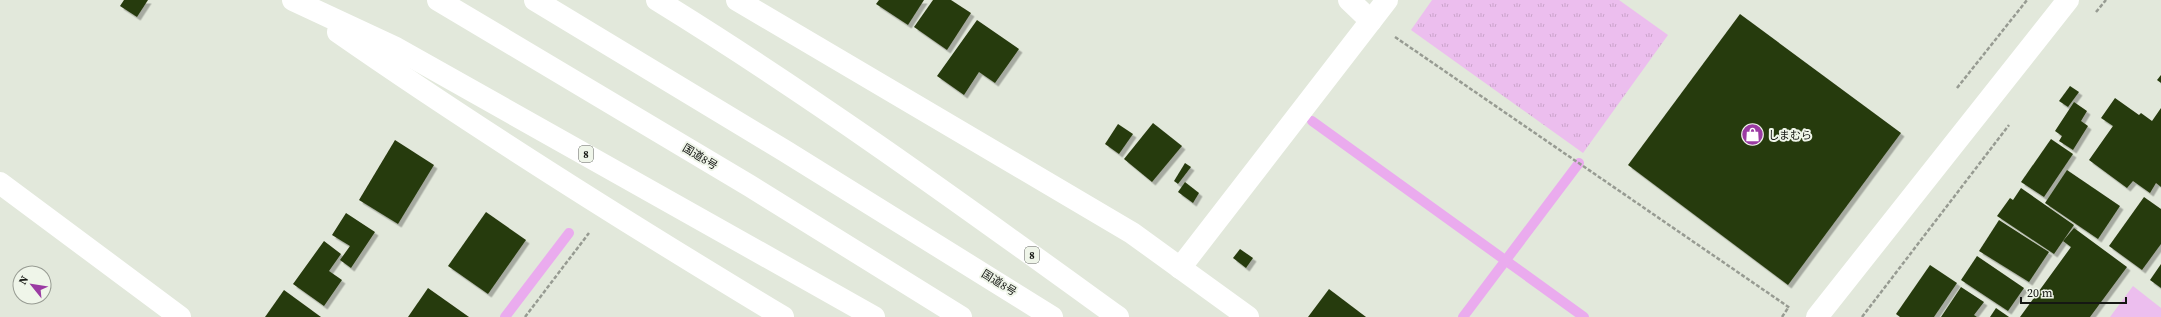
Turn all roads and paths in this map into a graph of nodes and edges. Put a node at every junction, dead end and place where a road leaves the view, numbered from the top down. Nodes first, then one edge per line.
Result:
1 (292, 0) edge
2 (438, 0) edge
3 (535, 0) edge
4 (657, 0) edge
5 (737, 0) edge
6 (1348, 0) edge
7 (1387, 0) edge
8 (2068, 0) edge
9 (2106, 0) edge
10 (760, 6) edge
11 (2096, 13) dead end
12 (1371, 21) junction
13 (2013, 120) dead end
14 (0, 183) edge
15 (606, 210) junction
16 (1180, 268) junction
17 (1793, 311) dead end
18 (180, 317) edge
19 (525, 317) edge
20 (783, 317) edge
21 (874, 317) edge
22 (961, 317) edge
23 (1052, 317) edge
24 (1118, 317) edge
25 (1248, 317) edge
26 (1817, 317) edge
27 (1862, 317) edge

1 - 15 main road
1 - 21 main road, 8
2 - 22 main road, 国道8号
3 - 23 main road, 国道8号
4 - 24 main road, 8
5 - 10 main road
6 - 12 main road
7 - 12 main road
8 - 26 main road
9 - 11 path
10 - 16 main road
12 - 16 main road
12 - 17 path
13 - 27 path
14 - 18 main road
15 - 19 path
15 - 20 main road
16 - 25 main road

